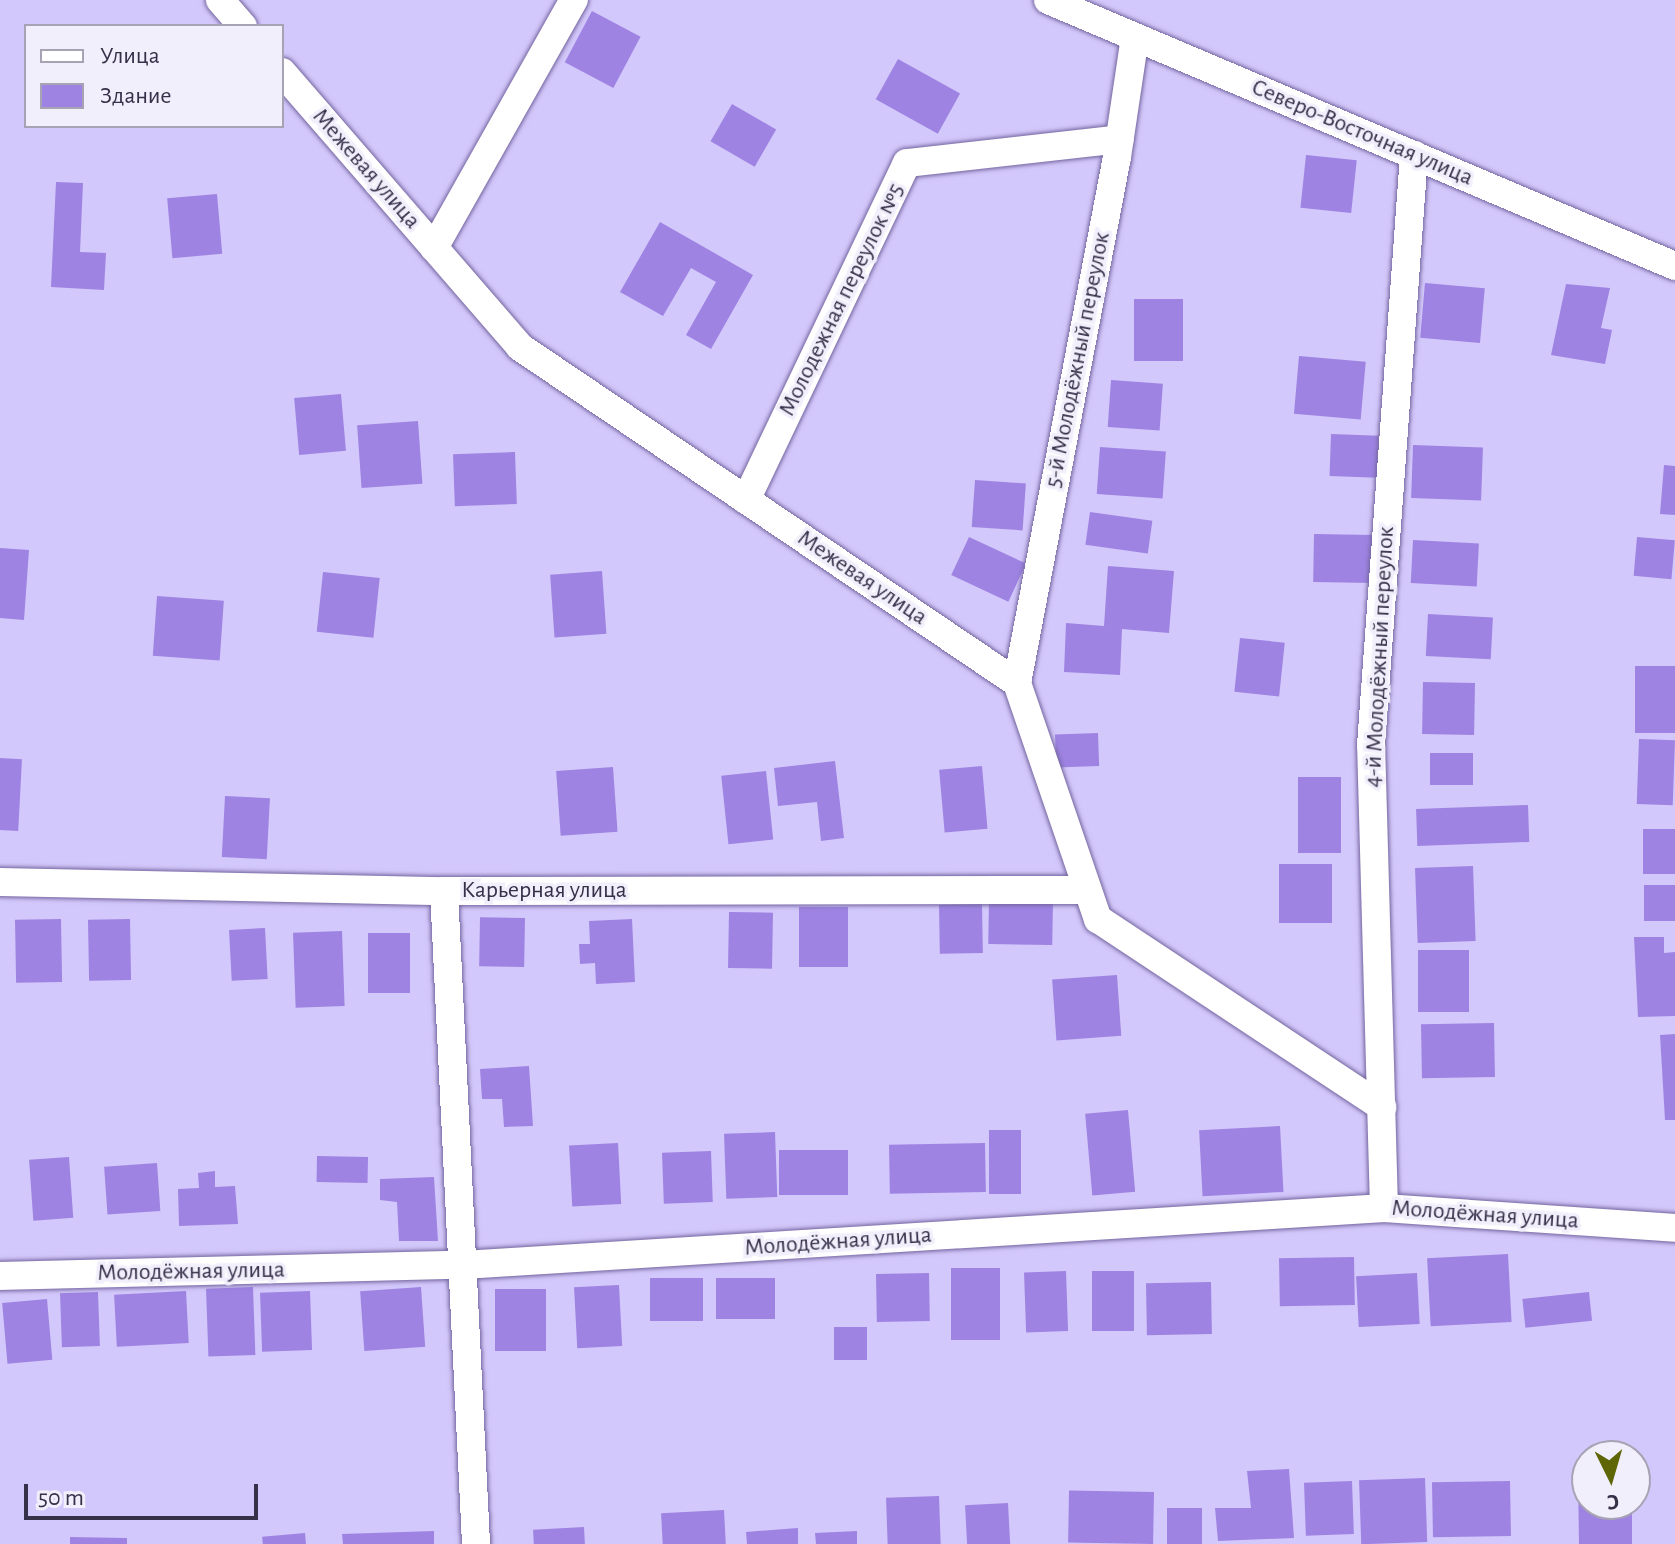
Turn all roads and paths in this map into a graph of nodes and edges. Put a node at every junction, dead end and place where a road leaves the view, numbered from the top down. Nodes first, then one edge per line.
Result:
1 (220, 0) edge
2 (574, 0) edge
3 (1048, 0) edge
4 (241, 24) edge
5 (1135, 37) junction
6 (284, 74) edge
7 (1120, 139) junction
8 (1414, 155) junction
9 (434, 248) junction
10 (1675, 266) edge
11 (746, 500) junction
12 (1017, 683) junction
13 (0, 882) edge
14 (1087, 890) junction
15 (444, 891) junction
16 (1382, 1107) junction
17 (1384, 1208) junction
18 (1675, 1228) edge
19 (463, 1265) junction
20 (0, 1276) edge
21 (476, 1544) edge

1 - 4 street
2 - 9 street
3 - 5 street, Северо-Восточная улица
5 - 7 street, 5-й Молодёжный переулок
5 - 8 street, Северо-Восточная улица
6 - 9 street, Межевая улица
7 - 11 street, Молодежная переулок №5
7 - 12 street, 5-й Молодёжный переулок
8 - 10 street, Северо-Восточная улица
8 - 16 street, 4-й Молодёжный переулок
9 - 11 street, Межевая улица
11 - 12 street, Межевая улица
12 - 14 street
13 - 15 street, Карьерная улица
14 - 15 street, Карьерная улица
14 - 16 street
15 - 19 street
16 - 17 street, 4-й Молодёжный переулок
17 - 18 street, Молодёжная улица
17 - 19 street, Молодёжная улица
19 - 20 street, Молодёжная улица
19 - 21 street

